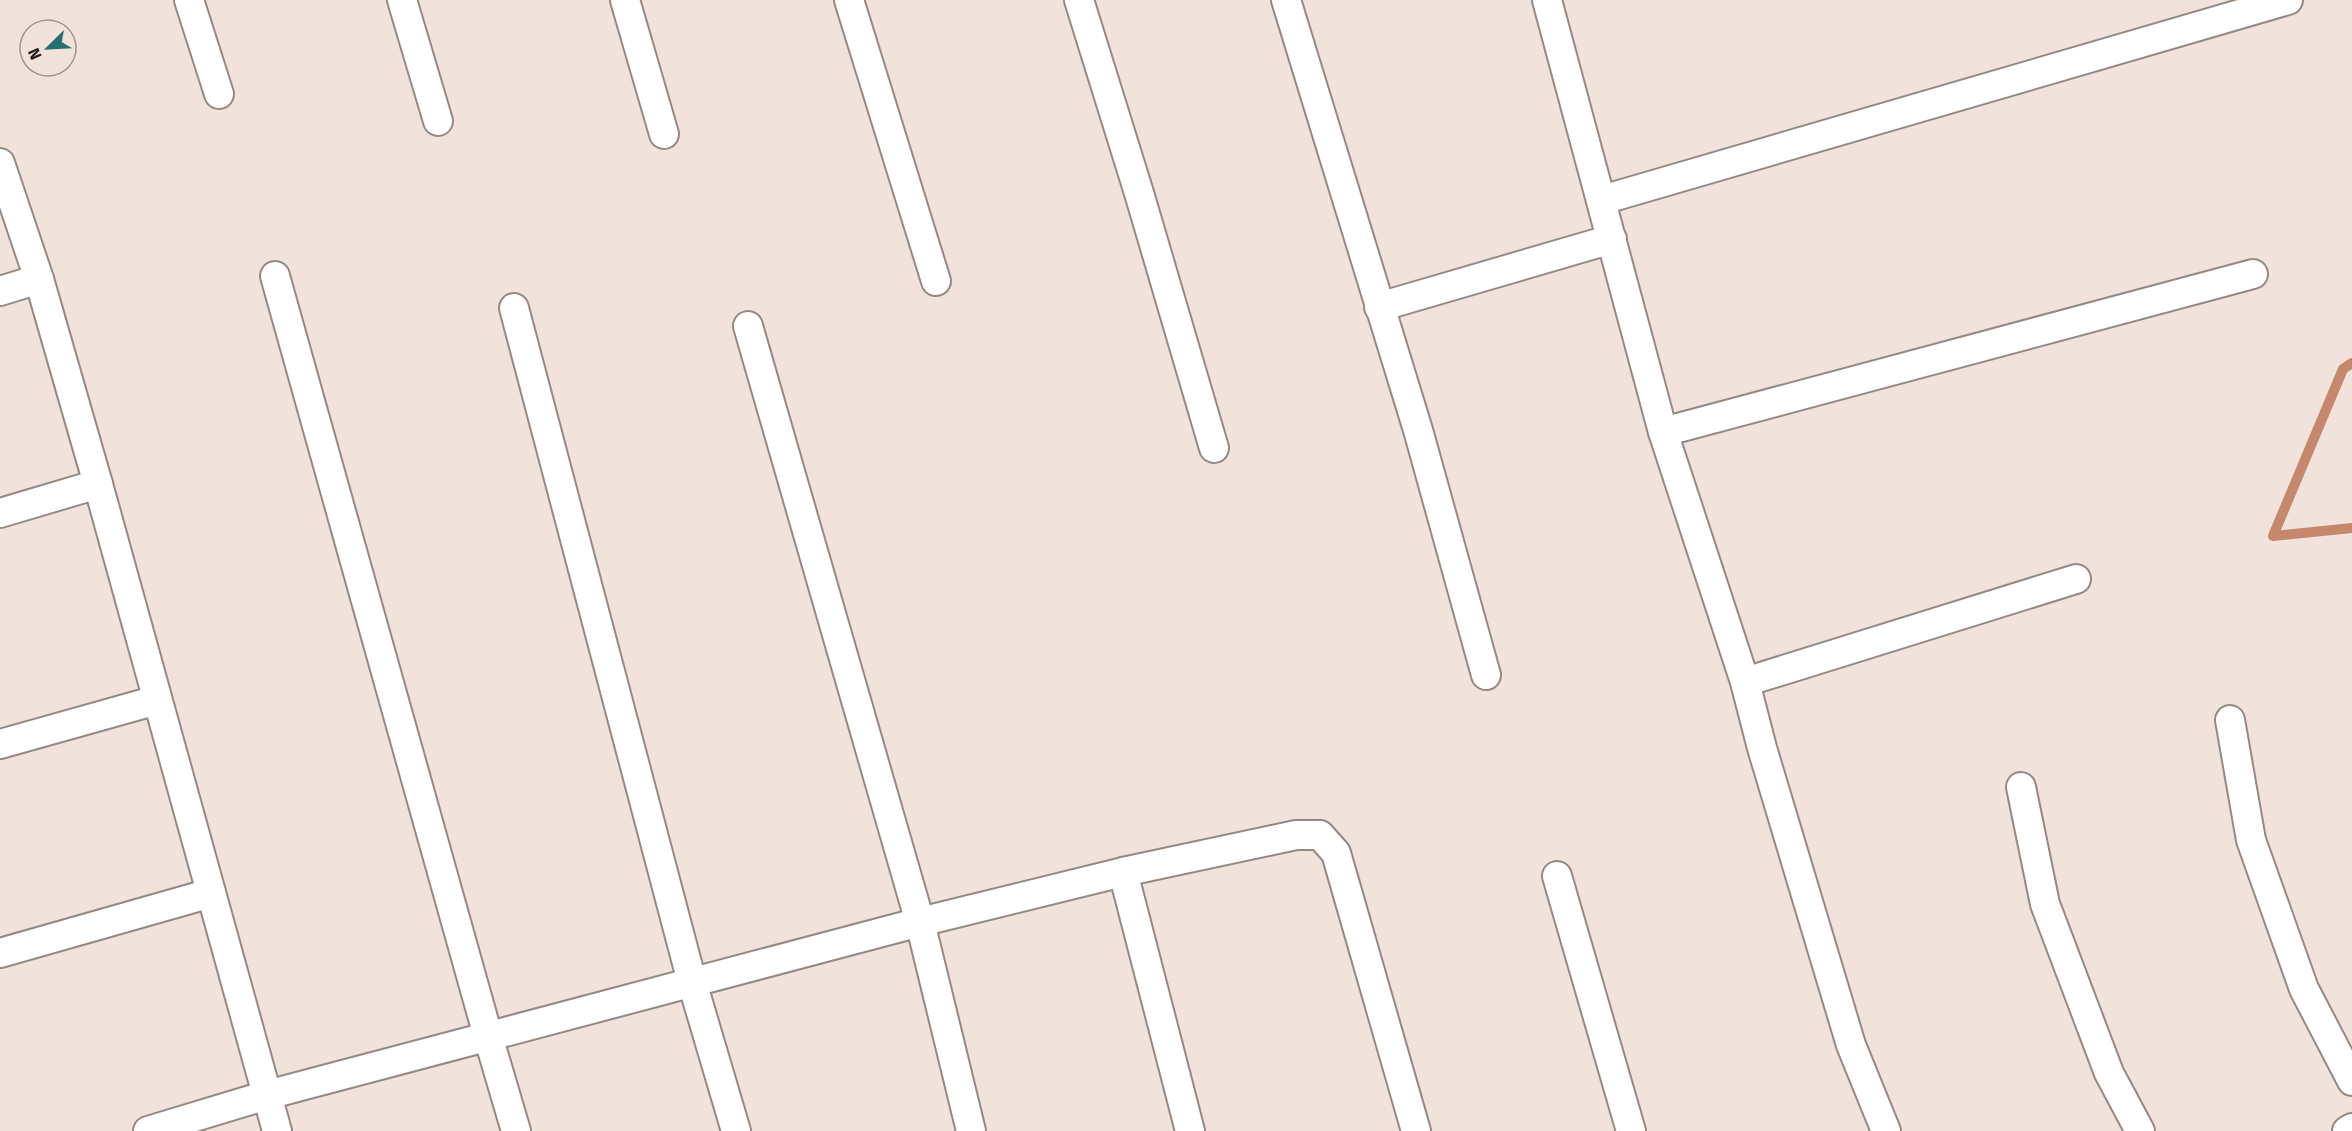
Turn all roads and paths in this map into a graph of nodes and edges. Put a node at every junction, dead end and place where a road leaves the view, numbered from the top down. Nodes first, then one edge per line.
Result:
1 (189, 0) edge
2 (402, 0) edge
3 (625, 0) edge
4 (849, 0) edge
5 (1078, 0) edge
6 (1286, 0) edge
7 (1547, 0) edge
8 (2288, 0) edge
9 (219, 94) dead end
10 (438, 121) dead end
11 (664, 134) dead end
12 (0, 163) edge
13 (1602, 200) junction
14 (1612, 239) junction
15 (2253, 274) dead end
16 (275, 276) dead end
17 (0, 277) edge
18 (39, 279) junction
19 (936, 281) dead end
20 (0, 291) edge
21 (514, 308) dead end
22 (1379, 308) junction
23 (748, 326) dead end
24 (1663, 432) junction
25 (1214, 448) dead end
26 (98, 484) junction
27 (0, 513) edge
28 (2076, 579) dead end
29 (1486, 675) dead end
30 (1745, 682) junction
31 (157, 700) junction
32 (2230, 720) dead end
33 (0, 744) edge
34 (2021, 787) dead end
35 (1123, 872) junction
36 (1557, 876) dead end
37 (211, 893) junction
38 (920, 922) junction
39 (0, 953) edge
40 (692, 982) junction
41 (488, 1036) junction
42 (2352, 1081) edge
43 (267, 1095) junction
44 (2352, 1128) edge
45 (148, 1131) edge
46 (277, 1131) edge
47 (516, 1131) edge
48 (736, 1131) edge
49 (971, 1131) edge
50 (1190, 1131) edge
51 (1416, 1131) edge
52 (1631, 1131) edge
53 (1886, 1131) edge
54 (2140, 1131) edge
55 (2347, 1131) edge

1 - 9 street
2 - 10 street
3 - 11 street
4 - 19 street
5 - 25 street
6 - 22 street
7 - 13 street
8 - 13 street
12 - 18 street
13 - 14 street
14 - 22 street
14 - 24 street
15 - 24 street
16 - 41 street
17 - 18 street
18 - 20 street
18 - 26 street
21 - 40 street
22 - 29 street
23 - 38 street
24 - 30 street
26 - 27 street
26 - 31 street
28 - 30 street
30 - 53 street
31 - 33 street
31 - 37 street
32 - 42 street
34 - 54 street
35 - 38 street
35 - 50 street
35 - 51 street
36 - 52 street
37 - 39 street
37 - 43 street
38 - 40 street
38 - 49 street
40 - 41 street
40 - 48 street
41 - 43 street
41 - 47 street
43 - 45 street
43 - 46 street
44 - 55 street

